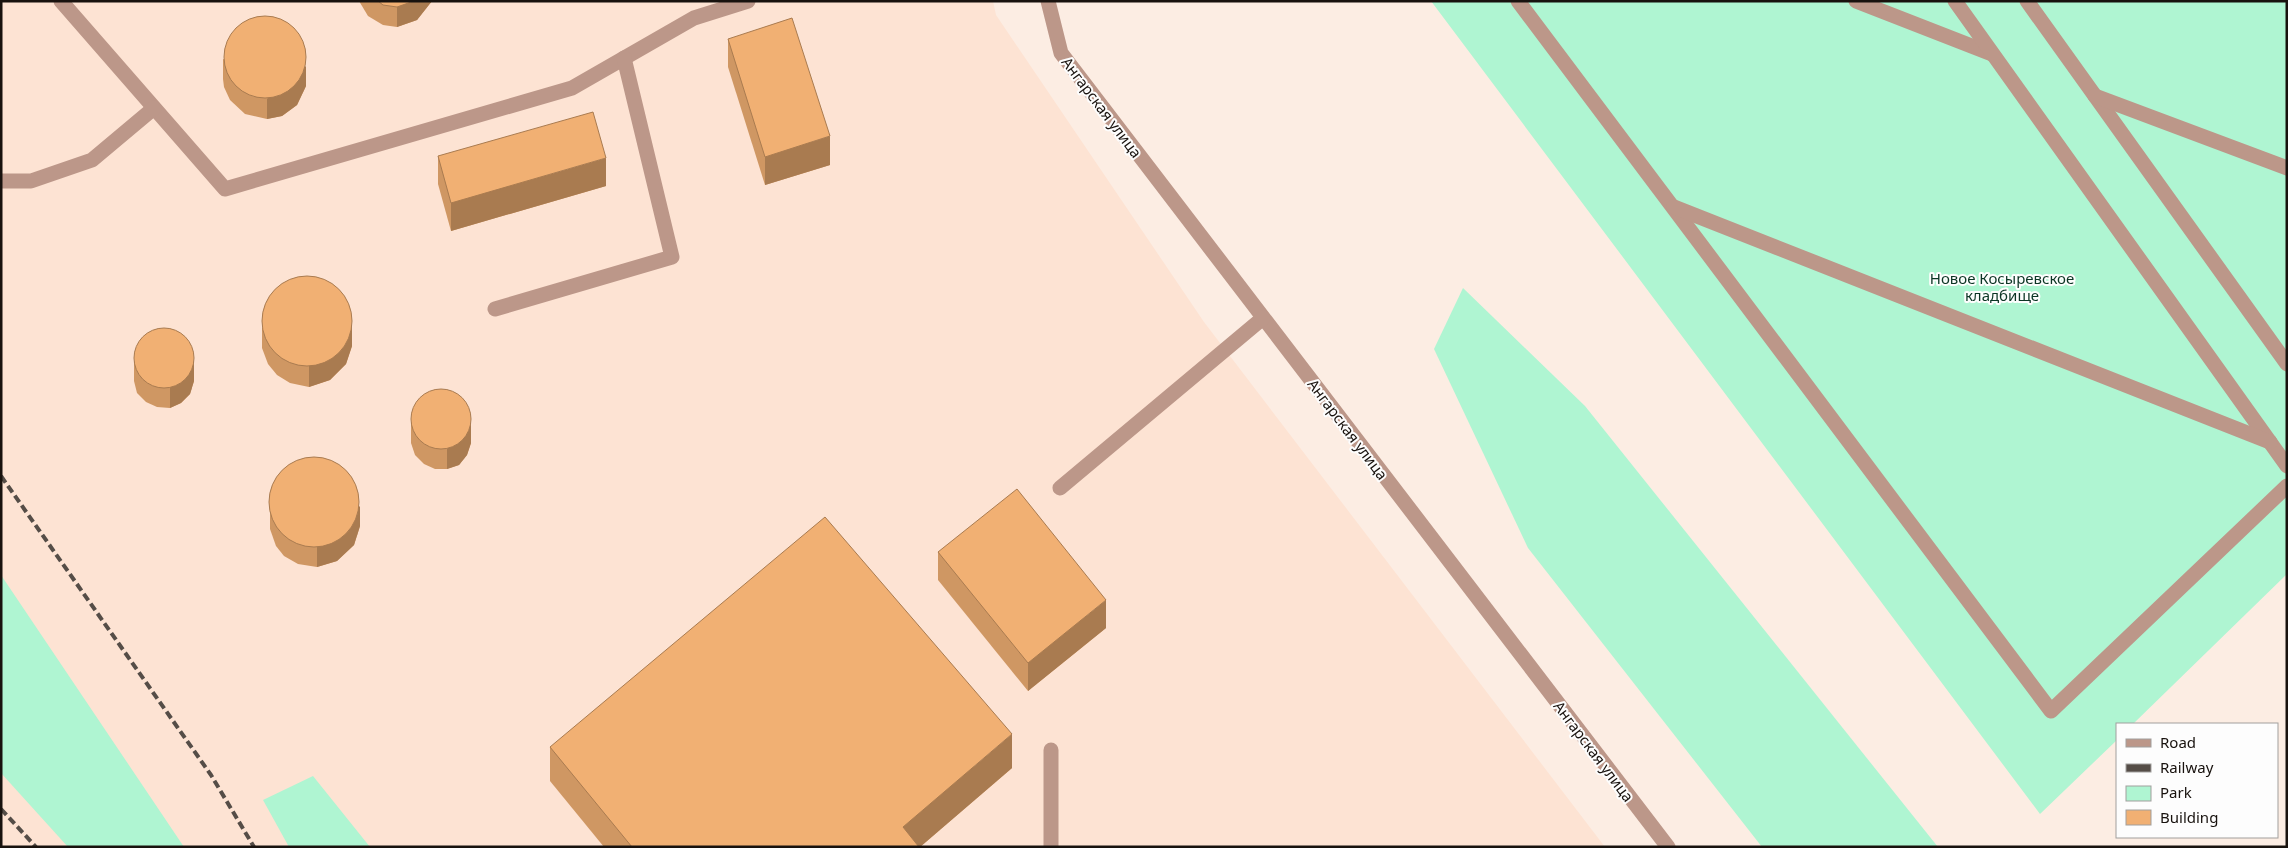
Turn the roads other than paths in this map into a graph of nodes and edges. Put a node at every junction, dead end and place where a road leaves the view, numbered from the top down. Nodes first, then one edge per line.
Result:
1 (61, 1) edge
2 (748, 1) edge
3 (1048, 1) edge
4 (1518, 1) edge
5 (1856, 1) edge
6 (1955, 1) edge
7 (2027, 1) edge
8 (1992, 54) junction
9 (624, 58) junction
10 (2095, 96) junction
11 (154, 108) junction
12 (2287, 168) edge
13 (1, 181) edge
14 (1673, 207) junction
15 (495, 309) dead end
16 (1262, 318) junction
17 (2287, 364) edge
18 (2270, 442) junction
19 (2287, 466) edge
20 (2287, 486) edge
21 (1060, 488) dead end
22 (1052, 750) dead end
23 (1051, 847) edge
24 (1668, 847) edge

1 - 11 street
2 - 9 street
3 - 16 street, Ангарская улица
4 - 14 street
5 - 8 street
6 - 8 street
7 - 10 street
8 - 18 street
9 - 11 street
9 - 15 street
10 - 12 street
10 - 17 street
11 - 13 street
14 - 18 street
14 - 20 street
16 - 21 street
16 - 24 street, Ангарская улица
18 - 19 street
22 - 23 street

